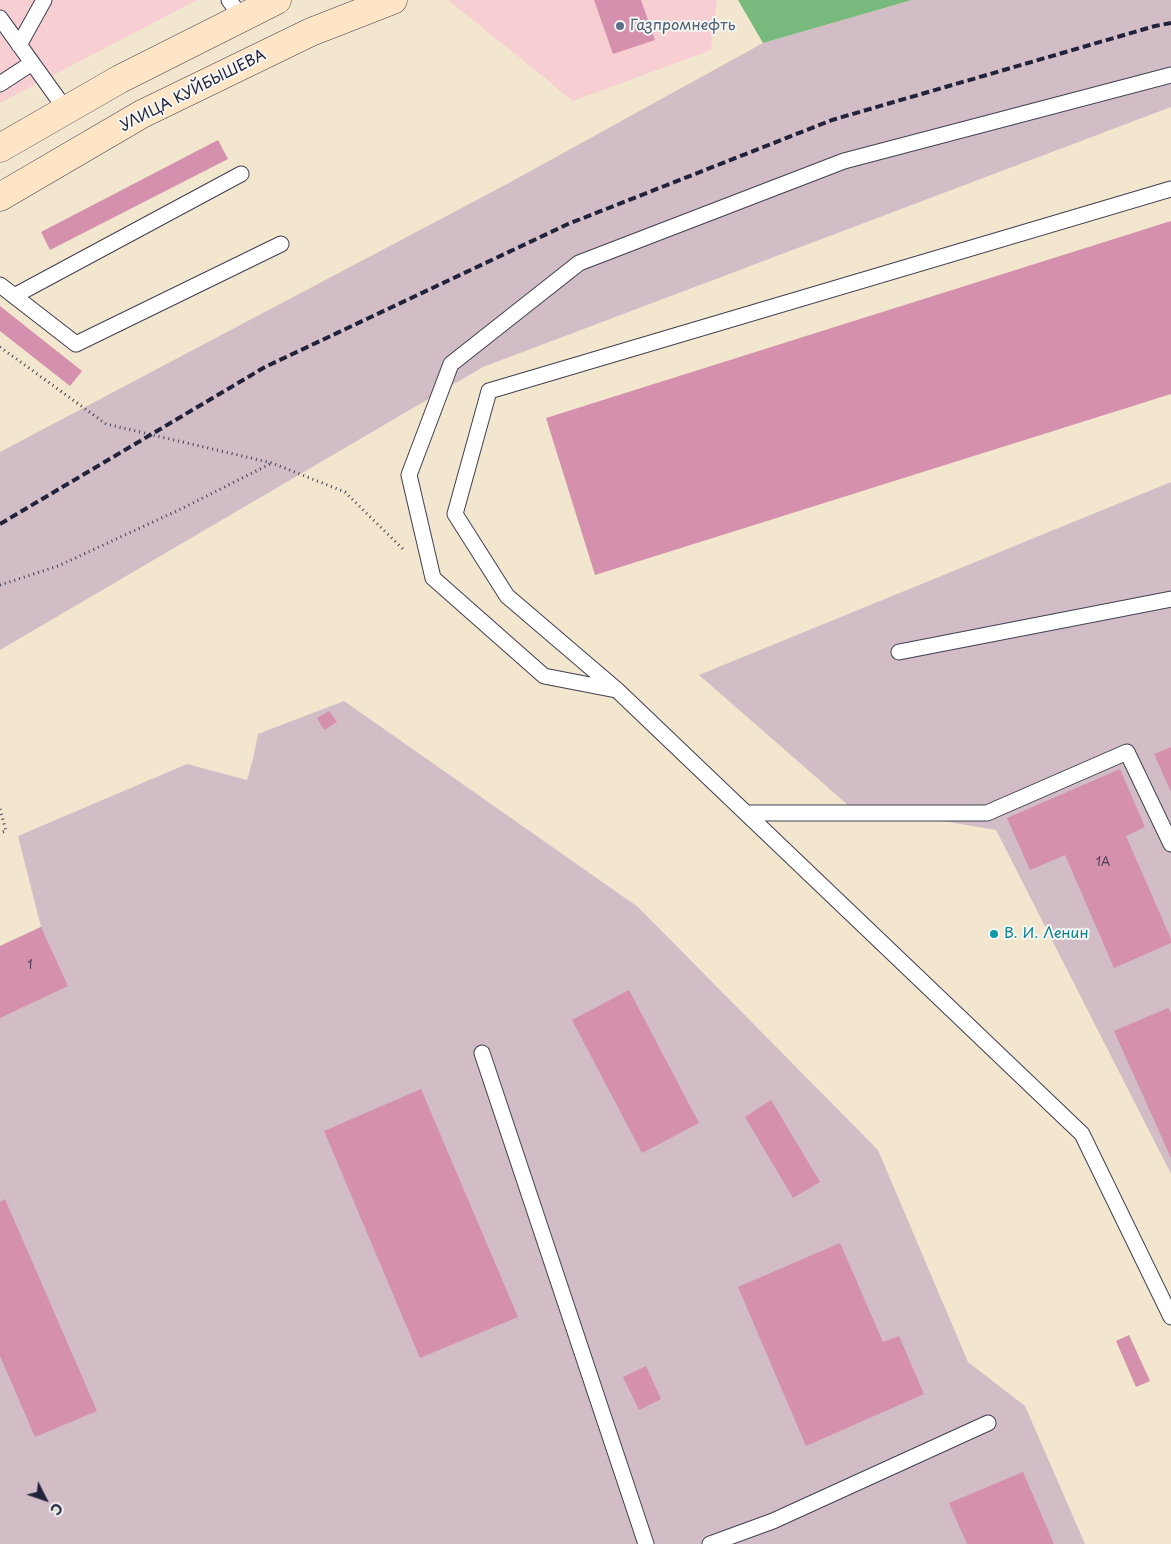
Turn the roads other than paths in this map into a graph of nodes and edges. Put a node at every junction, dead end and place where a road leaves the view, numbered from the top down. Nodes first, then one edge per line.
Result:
1 (44, 0) edge
2 (277, 0) edge
3 (393, 0) edge
4 (236, 9) edge
5 (0, 18) edge
6 (19, 44) junction
7 (32, 63) junction
8 (1171, 75) edge
9 (0, 84) edge
10 (66, 110) junction
11 (0, 148) edge
12 (241, 174) dead end
13 (1171, 189) edge
14 (0, 197) edge
15 (281, 244) dead end
16 (0, 285) edge
17 (14, 296) junction
18 (1171, 599) edge
19 (899, 652) dead end
20 (617, 690) junction
21 (747, 813) junction
22 (1171, 844) edge
23 (482, 1053) dead end
24 (1170, 1314) edge
25 (988, 1423) dead end
26 (646, 1544) edge
27 (710, 1544) edge

1 - 6 lane
2 - 4 main road
3 - 14 main road, УЛИЦА КУЙБЫШЕВА
4 - 10 main road
5 - 6 lane
6 - 7 lane
7 - 9 lane
7 - 10 lane
8 - 20 lane
10 - 11 main road
12 - 17 lane
13 - 20 lane
15 - 17 lane
16 - 17 lane
18 - 19 lane
20 - 21 lane
21 - 22 lane
21 - 24 lane
23 - 26 lane
25 - 27 lane

